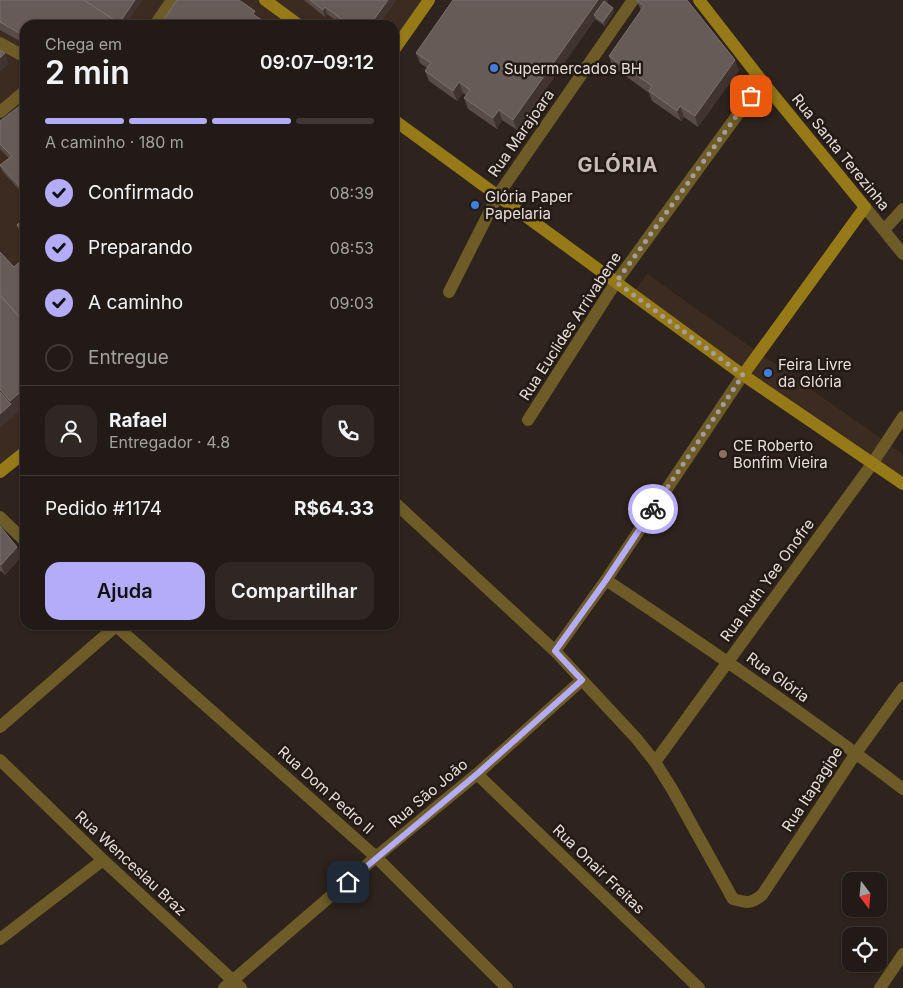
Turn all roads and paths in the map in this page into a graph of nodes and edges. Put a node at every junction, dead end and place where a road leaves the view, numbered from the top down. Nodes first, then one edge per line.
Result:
1 (172, 0) edge
2 (265, 0) edge
3 (429, 0) edge
4 (634, 0) edge
5 (699, 0) edge
6 (158, 20) edge
7 (292, 20) edge
8 (0, 43) edge
9 (399, 43) edge
10 (20, 54) edge
11 (762, 81) junction
12 (20, 95) edge
13 (0, 112) edge
14 (399, 124) edge
15 (498, 195) junction
16 (865, 207) junction
17 (903, 210) edge
18 (884, 230) junction
19 (903, 254) edge
20 (616, 282) junction
21 (449, 292) dead end
22 (743, 375) junction
23 (903, 417) edge
24 (528, 420) dead end
25 (20, 456) edge
26 (872, 464) junction
27 (0, 472) edge
28 (903, 484) edge
29 (399, 507) edge
30 (0, 517) edge
31 (20, 535) edge
32 (606, 580) junction
33 (111, 630) edge
34 (120, 630) edge
35 (555, 651) junction
36 (727, 661) junction
37 (582, 680) junction
38 (903, 688) edge
39 (0, 727) edge
40 (856, 753) junction
41 (0, 760) edge
42 (655, 762) junction
43 (477, 774) junction
44 (903, 789) edge
45 (376, 858) junction
46 (103, 860) junction
47 (0, 940) edge
48 (903, 954) edge
49 (233, 986) edge
50 (507, 988) edge
51 (699, 988) edge
52 (880, 988) edge

1 - 6 street
2 - 7 street
3 - 9 street
4 - 15 street, Rua Marajoara
5 - 11 street, Rua Santa Terezinha
8 - 10 street
11 - 16 street, Rua Santa Terezinha
11 - 20 street, Rua Euclides Arrivabene
12 - 13 street
14 - 15 street
15 - 20 street
15 - 21 street, Rua Marajoara
16 - 18 street, Rua Santa Terezinha
16 - 22 street
17 - 18 street
18 - 19 street, Rua Santa Terezinha
20 - 22 street
20 - 24 street, Rua Euclides Arrivabene
22 - 26 street
22 - 32 street
23 - 26 street, Rua Ruth Yee Onofre
25 - 27 street
26 - 28 street
26 - 36 street, Rua Ruth Yee Onofre
29 - 35 street
30 - 31 street
32 - 35 street
32 - 36 street, Rua Glória
33 - 39 street
34 - 45 street, Rua Dom Pedro II
35 - 37 street
36 - 40 street, Rua Glória
36 - 42 street, Rua Ruth Yee Onofre
37 - 42 street
37 - 43 street, Rua São João
38 - 40 street, Rua Itapagipe
40 - 42 street, Rua Itapagipe
40 - 44 street, Rua Glória
41 - 46 street, Rua Wenceslau Braz
43 - 45 street, Rua São João
43 - 51 street, Rua Onair Freitas
45 - 49 street, Rua São João
45 - 50 street, Rua Dom Pedro II
46 - 47 street
46 - 49 street, Rua Wenceslau Braz
48 - 52 street

